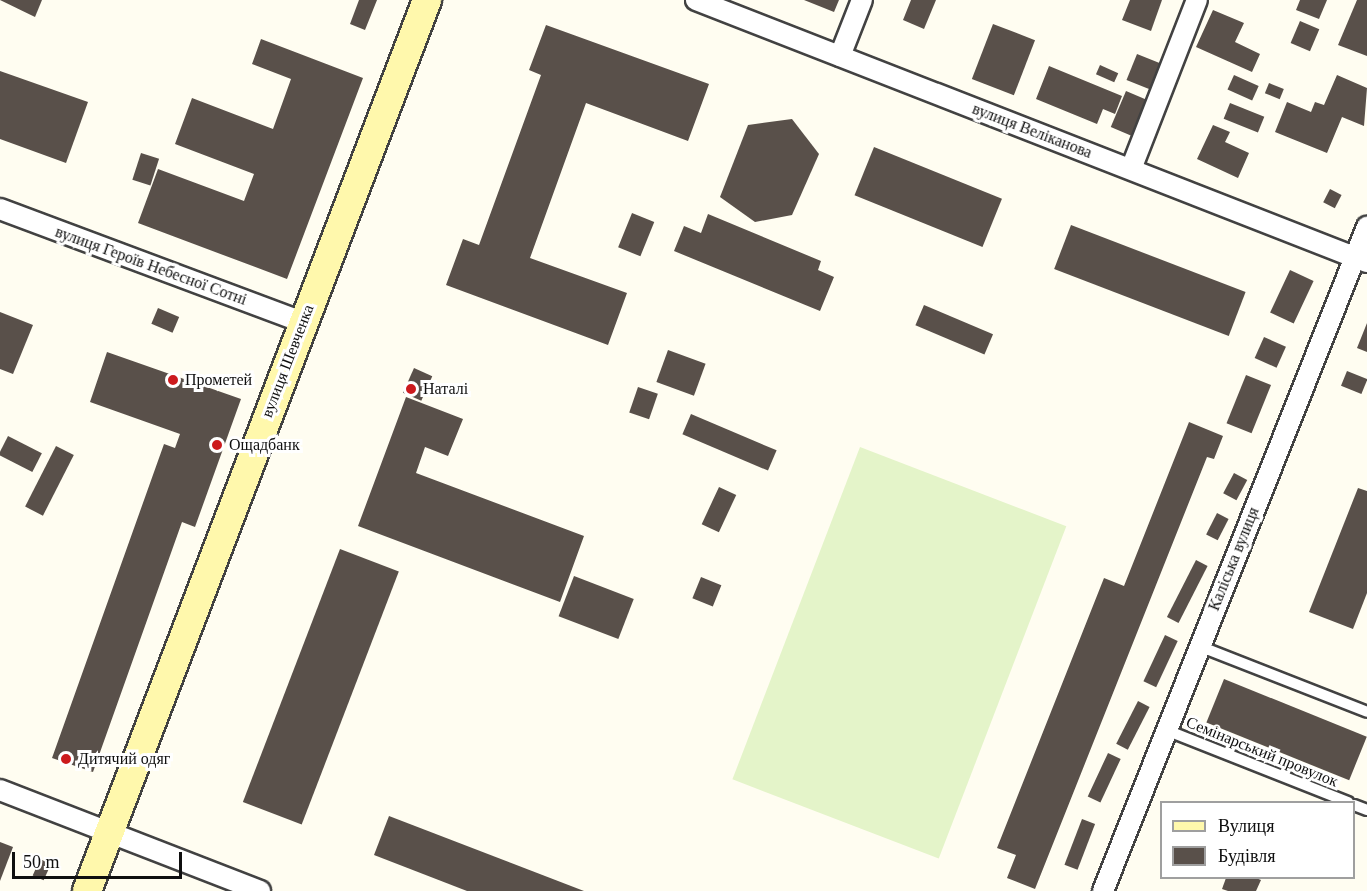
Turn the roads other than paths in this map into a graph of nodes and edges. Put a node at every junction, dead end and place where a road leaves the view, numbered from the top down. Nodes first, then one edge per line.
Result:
1 (426, 0) edge
2 (696, 0) edge
3 (862, 0) edge
4 (1197, 0) edge
5 (840, 56) junction
6 (1131, 169) junction
7 (0, 209) edge
8 (1367, 227) edge
9 (1361, 259) edge
10 (303, 322) junction
11 (1199, 646) junction
12 (1367, 712) edge
13 (1166, 730) junction
14 (0, 790) edge
15 (1345, 801) edge
16 (109, 833) junction
17 (87, 891) edge
18 (260, 891) edge
19 (1103, 891) edge

1 - 10 street, вулиця Шевченка
2 - 5 street, вулиця Веліканова
3 - 5 street
4 - 6 street
5 - 6 street, вулиця Веліканова
6 - 9 street, вулиця Веліканова
7 - 10 street, вулиця Героїв Небесної Сотні
8 - 9 street, Каліська вулиця
9 - 11 street, Каліська вулиця
10 - 16 street, вулиця Шевченка
11 - 12 lane
11 - 13 street, Каліська вулиця
13 - 15 lane, Семінарський провулок
13 - 19 street, Каліська вулиця
14 - 16 street
16 - 17 street, вулиця Шевченка
16 - 18 street

